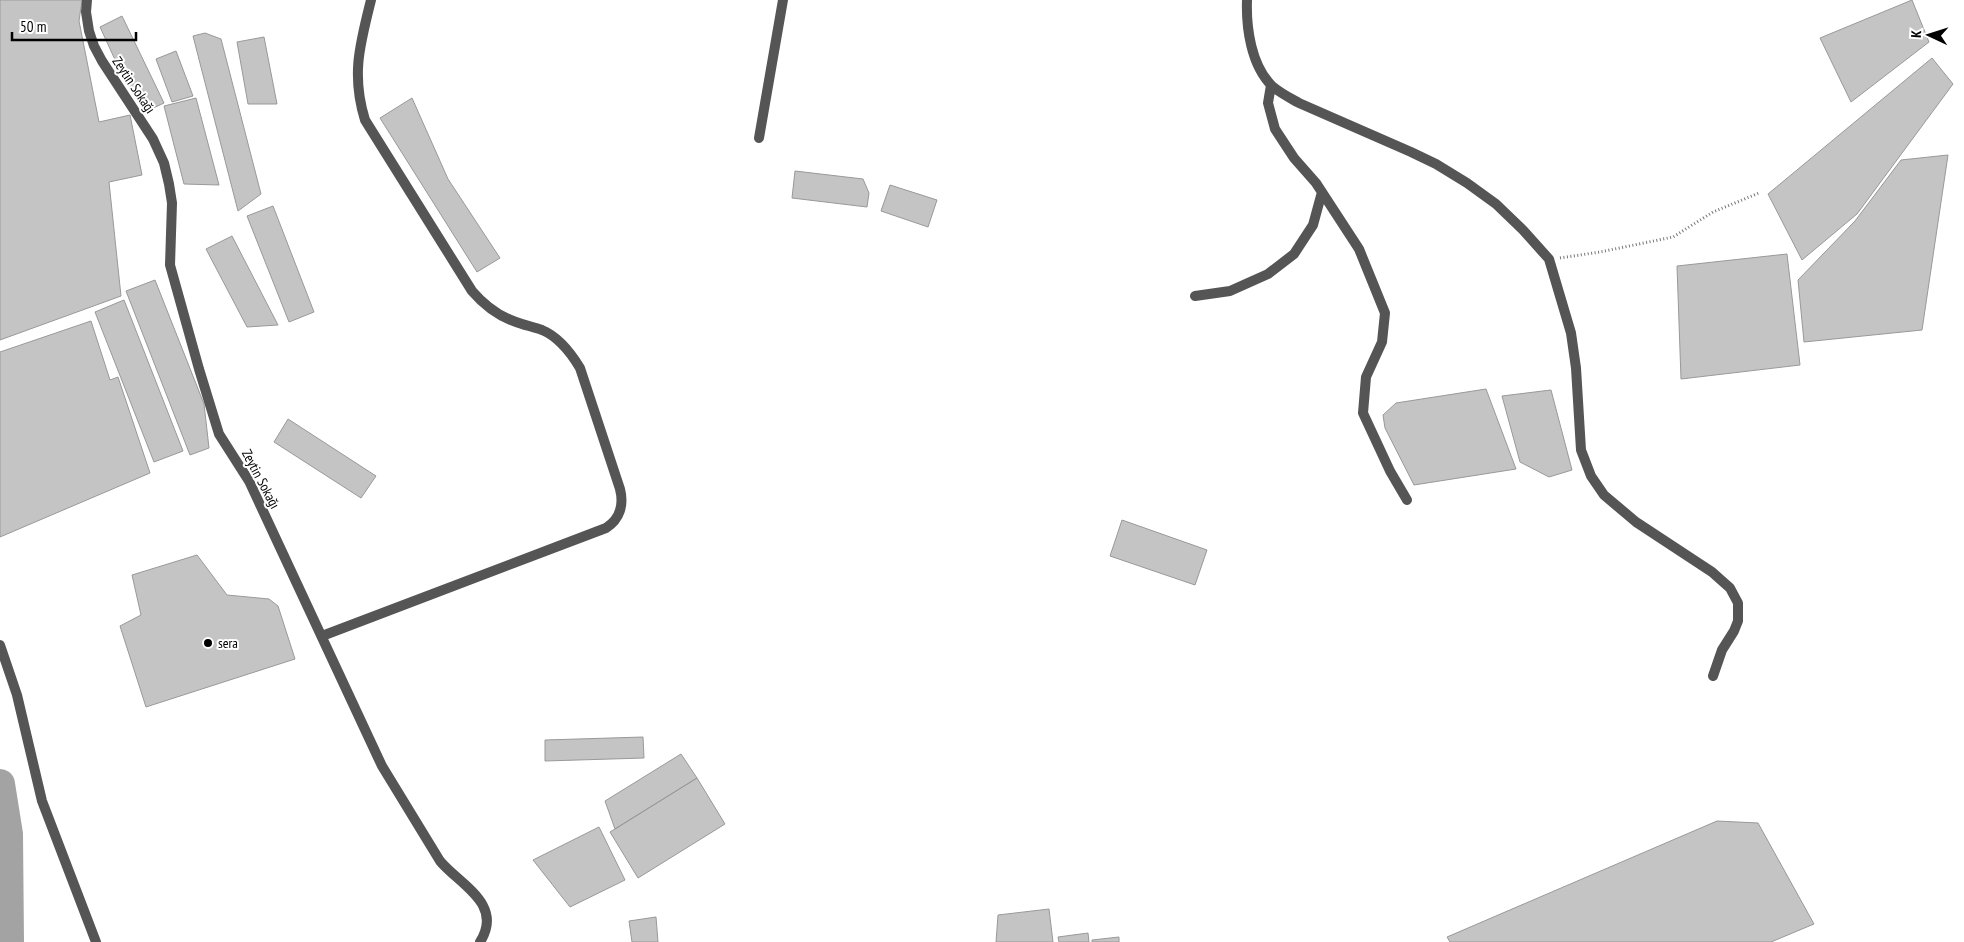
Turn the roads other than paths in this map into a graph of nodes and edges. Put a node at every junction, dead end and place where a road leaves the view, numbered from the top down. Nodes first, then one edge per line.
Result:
1 (87, 0) edge
2 (371, 0) edge
3 (783, 0) edge
4 (1247, 0) edge
5 (1271, 85) junction
6 (759, 138) dead end
7 (1322, 192) junction
8 (1194, 296) dead end
9 (1407, 500) dead end
10 (322, 636) junction
11 (0, 646) edge
12 (1713, 676) dead end
13 (96, 942) edge
14 (480, 942) edge

1 - 10 street, Zeytin Sokağı
2 - 10 street
3 - 6 street
4 - 5 street
5 - 7 street
5 - 12 street
7 - 8 street
7 - 9 street
10 - 14 street, Zeytin Sokağı
11 - 13 street

